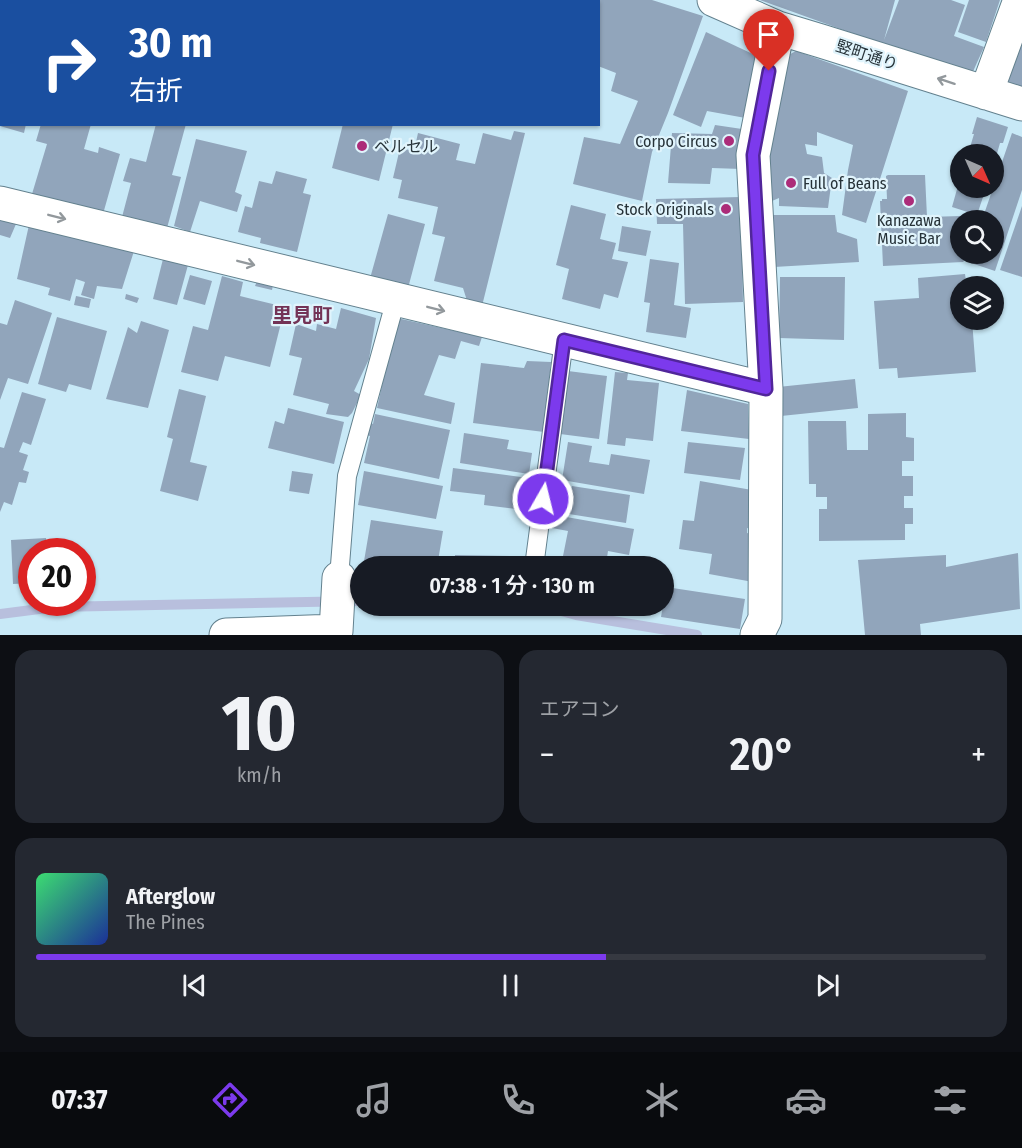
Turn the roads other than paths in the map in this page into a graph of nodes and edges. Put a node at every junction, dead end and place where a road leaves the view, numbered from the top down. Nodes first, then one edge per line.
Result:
1 (714, 0) edge
2 (1020, 0) edge
3 (778, 28) junction
4 (986, 93) junction
5 (1022, 104) edge
6 (0, 203) edge
7 (396, 299) junction
8 (564, 340) junction
9 (766, 389) junction
10 (535, 556) edge
11 (339, 578) joint
12 (226, 635) edge
13 (757, 635) edge

1 - 3 street, 竪町通り
2 - 4 street
4 -> 3 street, 竪町通り
3 - 9 street
4 - 5 street, 竪町通り
6 -> 7 street
7 -> 8 street
7 - 11 lane
8 - 9 street
8 - 10 lane
9 - 13 street
11 - 12 street

